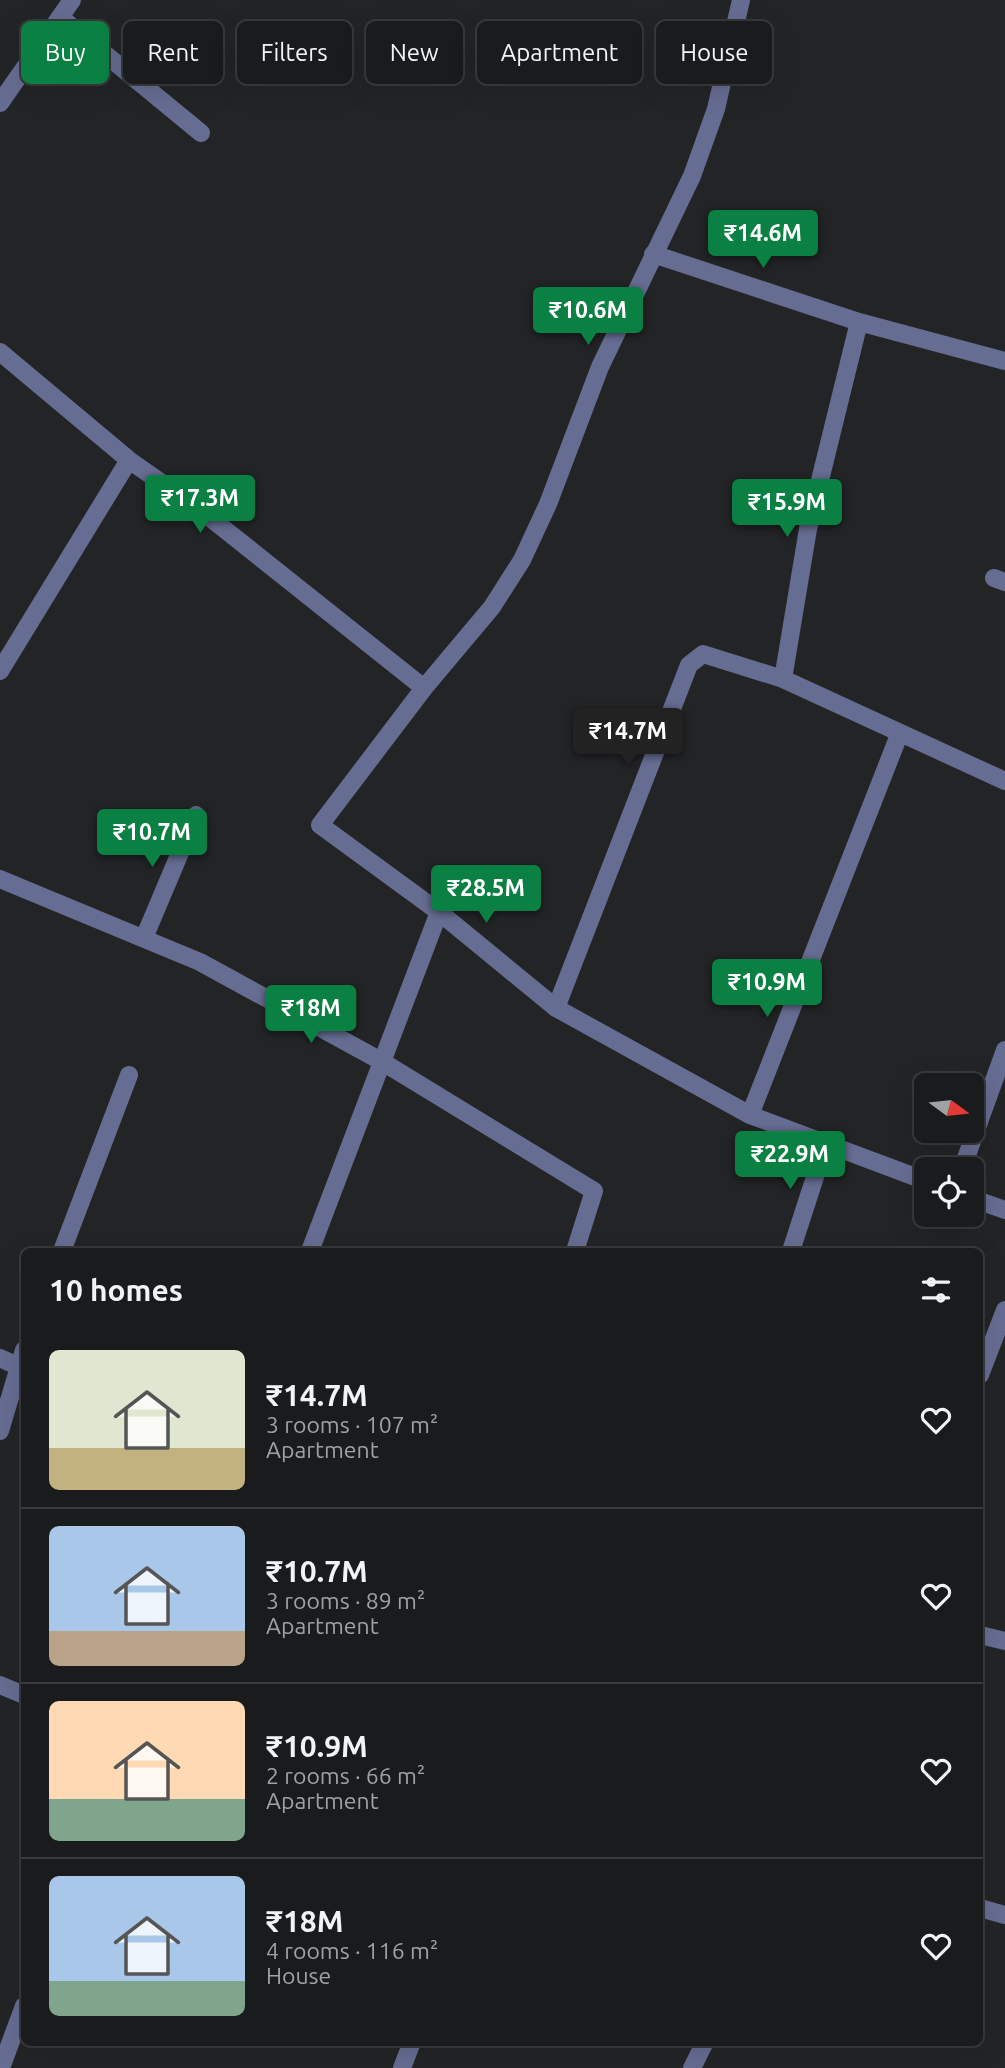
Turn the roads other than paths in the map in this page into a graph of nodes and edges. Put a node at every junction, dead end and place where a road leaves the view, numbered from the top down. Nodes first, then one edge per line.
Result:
1 (72, 0) edge
2 (741, 0) edge
3 (60, 17) junction
4 (0, 103) edge
5 (201, 133) dead end
6 (653, 254) junction
7 (859, 323) junction
8 (0, 352) edge
9 (1005, 362) edge
10 (129, 460) junction
11 (0, 671) edge
12 (783, 679) junction
13 (424, 688) junction
14 (899, 735) junction
15 (1005, 781) edge
16 (196, 815) dead end
17 (0, 879) edge
18 (439, 912) junction
19 (144, 938) junction
20 (556, 1008) junction
21 (1005, 1050) edge
22 (381, 1061) junction
23 (129, 1075) dead end
24 (750, 1115) junction
25 (826, 1143) junction
26 (966, 1157) edge
27 (914, 1176) edge
28 (984, 1203) edge
29 (1005, 1210) edge
30 (63, 1248) edge
31 (311, 1248) edge
32 (576, 1248) edge
33 (792, 1248) edge
34 (1005, 1310) edge
35 (0, 1358) edge
36 (21, 1362) edge
37 (21, 1365) edge
38 (983, 1367) edge
39 (0, 1431) edge
40 (983, 1636) edge
41 (1005, 1641) edge
42 (0, 1685) edge
43 (21, 1694) edge
44 (983, 1909) edge
45 (1005, 1915) edge
46 (21, 2014) edge
47 (410, 2046) edge
48 (703, 2046) edge
49 (1, 2068) edge
50 (402, 2068) edge
51 (692, 2068) edge

1 - 3 street
2 - 6 street
3 - 4 street
3 - 5 street
6 - 7 street
6 - 13 street
7 - 9 street
7 - 12 street
8 - 10 street
10 - 11 street
10 - 13 street
12 - 14 street
12 - 20 street
13 - 18 street
14 - 15 street
14 - 24 street
16 - 19 street
17 - 19 street
18 - 20 street
18 - 22 street
19 - 22 street
20 - 24 street
21 - 26 street
22 - 31 street
22 - 32 street
23 - 30 street
24 - 25 street
25 - 27 street
25 - 33 street
28 - 29 street
34 - 38 street
35 - 36 street
37 - 39 street
40 - 41 street
42 - 43 street
44 - 45 street
46 - 49 street
47 - 50 street
48 - 51 street

